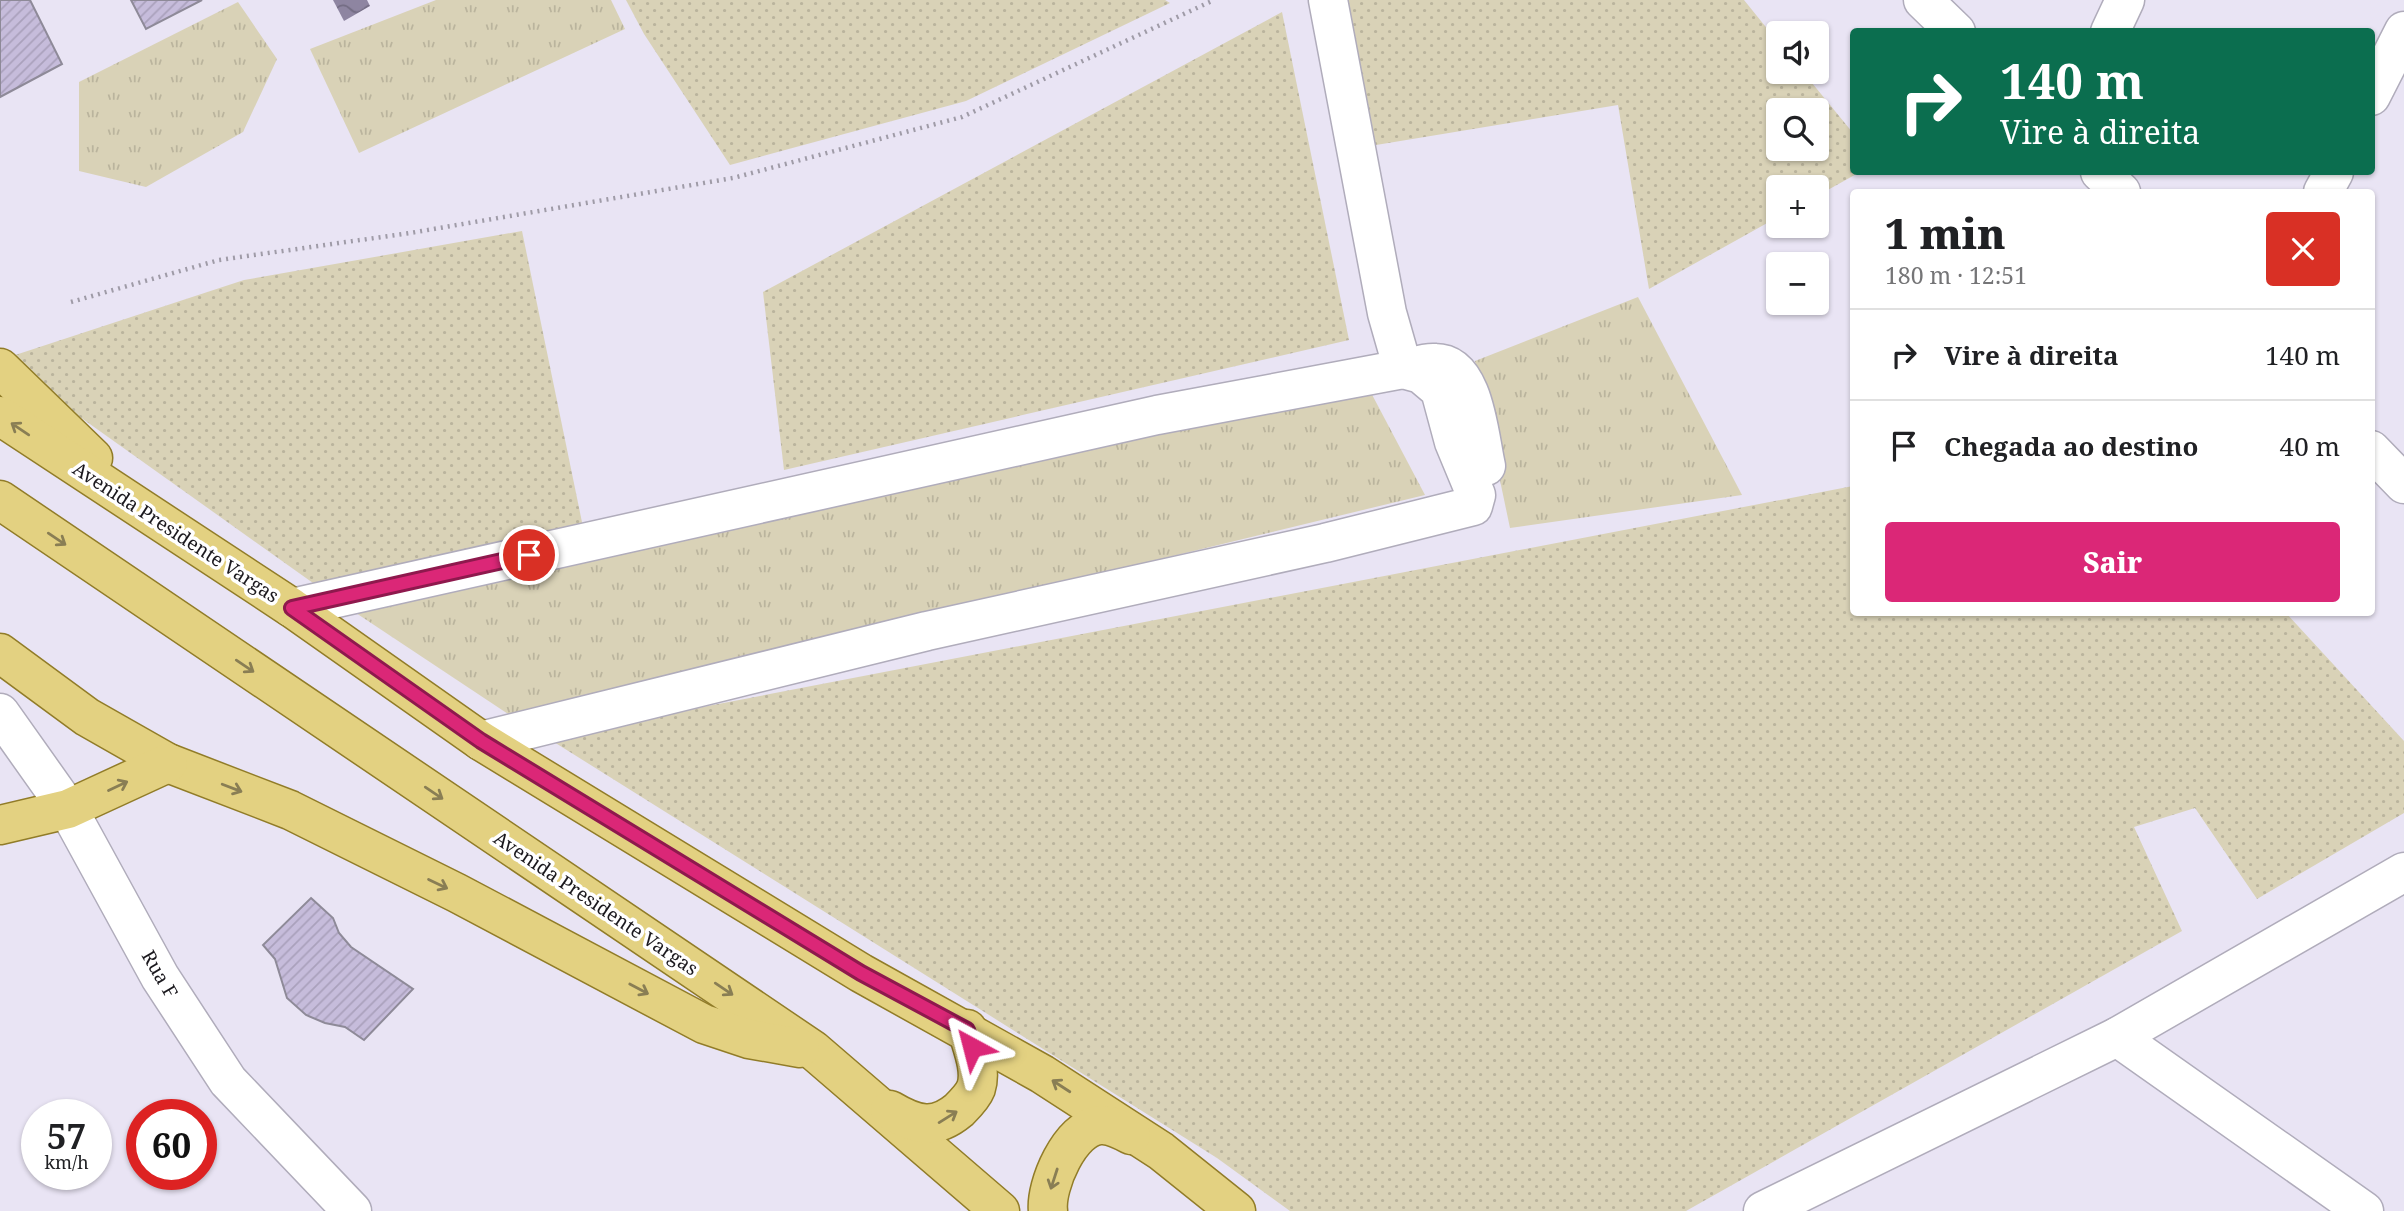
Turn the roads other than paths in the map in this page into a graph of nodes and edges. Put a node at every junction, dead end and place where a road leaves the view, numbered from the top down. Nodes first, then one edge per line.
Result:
1 (1328, 0) edge
2 (1923, 0) edge
3 (2125, 0) edge
4 (1952, 28) edge
5 (2112, 28) edge
6 (2404, 31) edge
7 (2375, 88) edge
8 (2103, 175) edge
9 (2118, 189) edge
10 (0, 368) edge
11 (1403, 369) junction
12 (0, 416) edge
13 (2375, 454) edge
14 (2404, 484) edge
15 (0, 500) edge
16 (156, 521) junction
17 (292, 608) junction
18 (1, 655) edge
19 (0, 713) edge
20 (481, 741) junction
21 (168, 763) junction
22 (68, 809) junction
23 (0, 825) edge
24 (2404, 872) edge
25 (967, 1030) junction
26 (2117, 1037) junction
27 (813, 1050) junction
28 (864, 1095) junction
29 (1161, 1151) junction
30 (352, 1211) edge
31 (1000, 1211) edge
32 (1048, 1211) edge
33 (1236, 1211) edge
34 (1763, 1211) edge
35 (2364, 1211) edge

1 - 11 street
2 - 4 street
3 - 5 street
6 - 7 street
8 - 9 street
10 - 16 main road
11 - 17 street
11 - 20 street
16 -> 12 main road, Avenida Presidente Vargas
13 - 14 street
15 -> 27 main road, Avenida Presidente Vargas
16 - 17 main road, Avenida Presidente Vargas
17 - 20 main road, Avenida Presidente Vargas
18 - 21 main road
19 - 22 street, Rua F
20 - 25 main road, Avenida Presidente Vargas
22 -> 21 main road
21 -> 27 main road
22 - 23 main road
22 - 30 street, Rua F
24 - 26 street
28 -> 25 main road
29 -> 25 main road, Avenida Presidente Vargas
26 - 34 street
26 - 35 street
27 - 28 main road, Avenida Presidente Vargas
28 - 31 main road, Avenida Presidente Vargas
29 -> 32 main road
29 - 33 main road, Avenida Presidente Vargas

